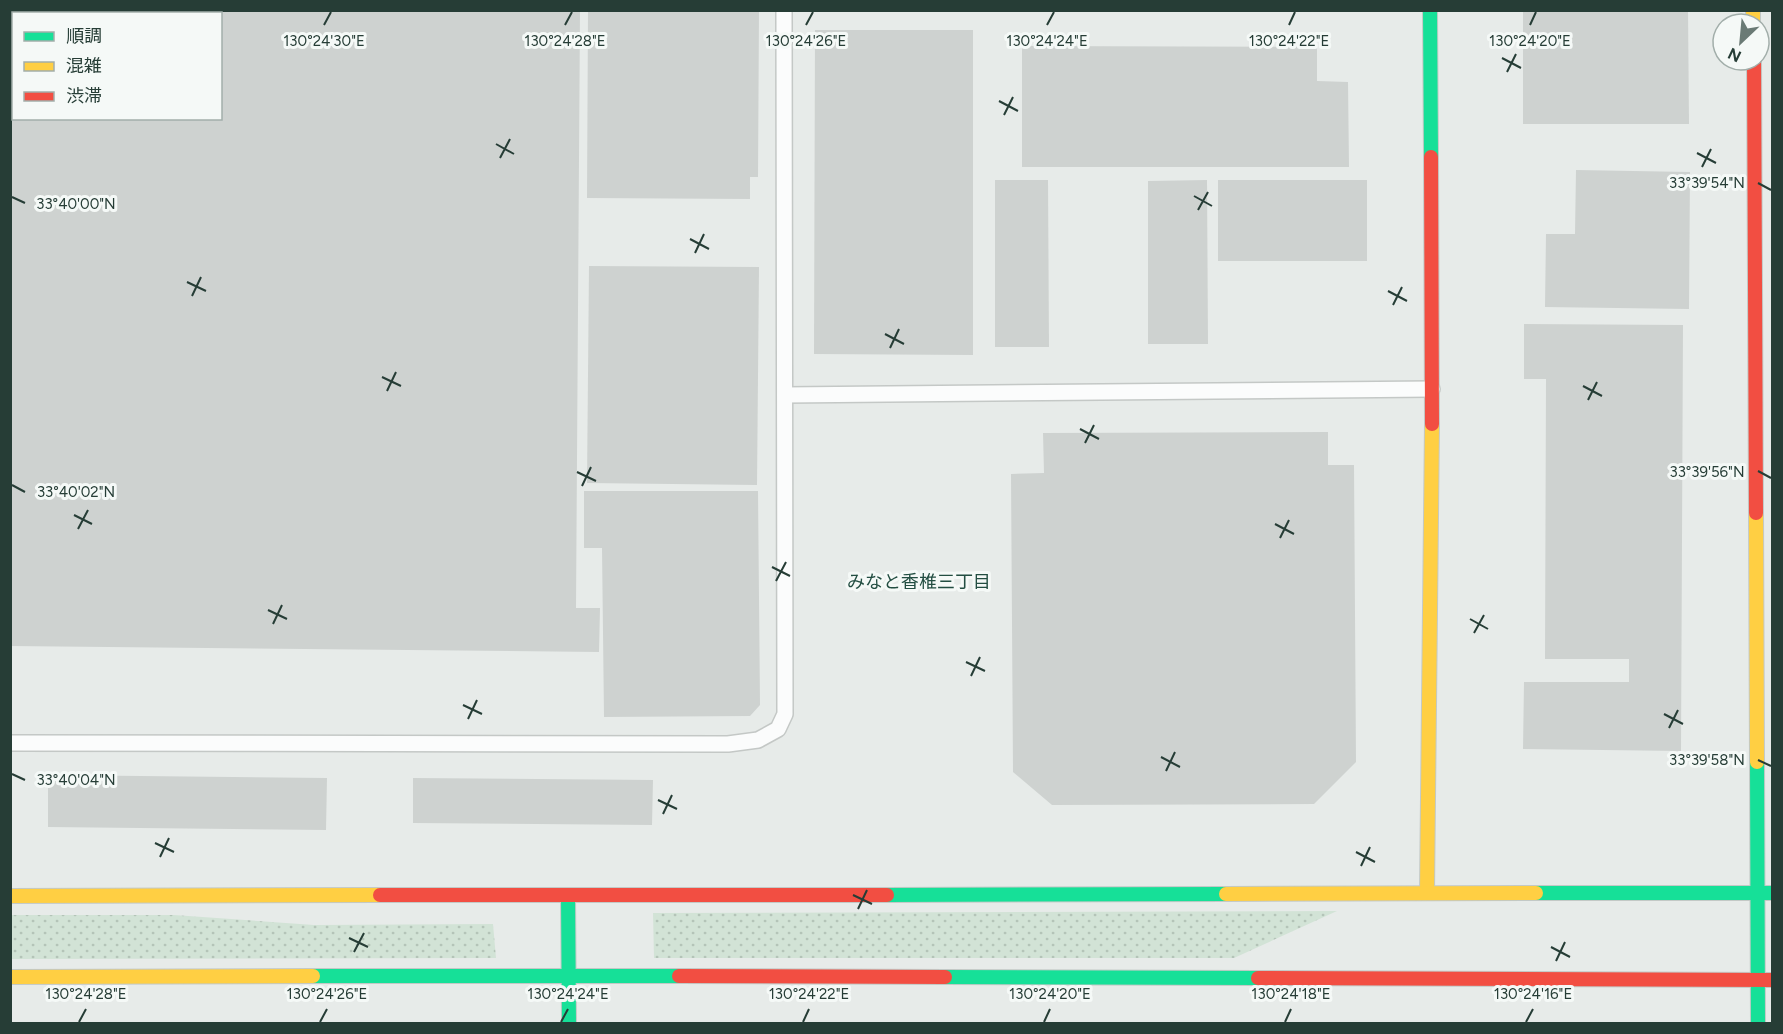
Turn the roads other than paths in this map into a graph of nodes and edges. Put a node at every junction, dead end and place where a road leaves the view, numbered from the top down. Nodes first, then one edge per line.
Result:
1 (784, 10) edge
2 (1430, 10) edge
3 (1754, 72) edge
4 (1756, 280) junction
5 (1773, 280) edge
6 (1773, 328) edge
7 (1756, 329) junction
8 (1432, 389) junction
9 (784, 395) junction
10 (10, 743) edge
11 (1427, 892) junction
12 (1758, 893) junction
13 (1773, 893) edge
14 (568, 895) junction
15 (10, 896) edge
16 (568, 976) junction
17 (10, 977) edge
18 (1766, 980) edge
19 (568, 1023) edge
20 (1758, 1023) edge

1 - 9 lane
2 - 8 street
3 - 4 street
4 - 5 street
4 - 7 street
6 - 7 street
7 - 12 street
8 - 9 lane
8 - 11 street
9 - 10 lane
11 - 12 street
11 - 14 street
12 - 13 street
12 - 18 street
14 - 15 street
14 - 16 street
16 - 17 street
16 - 18 street
16 - 19 street
18 - 20 street

